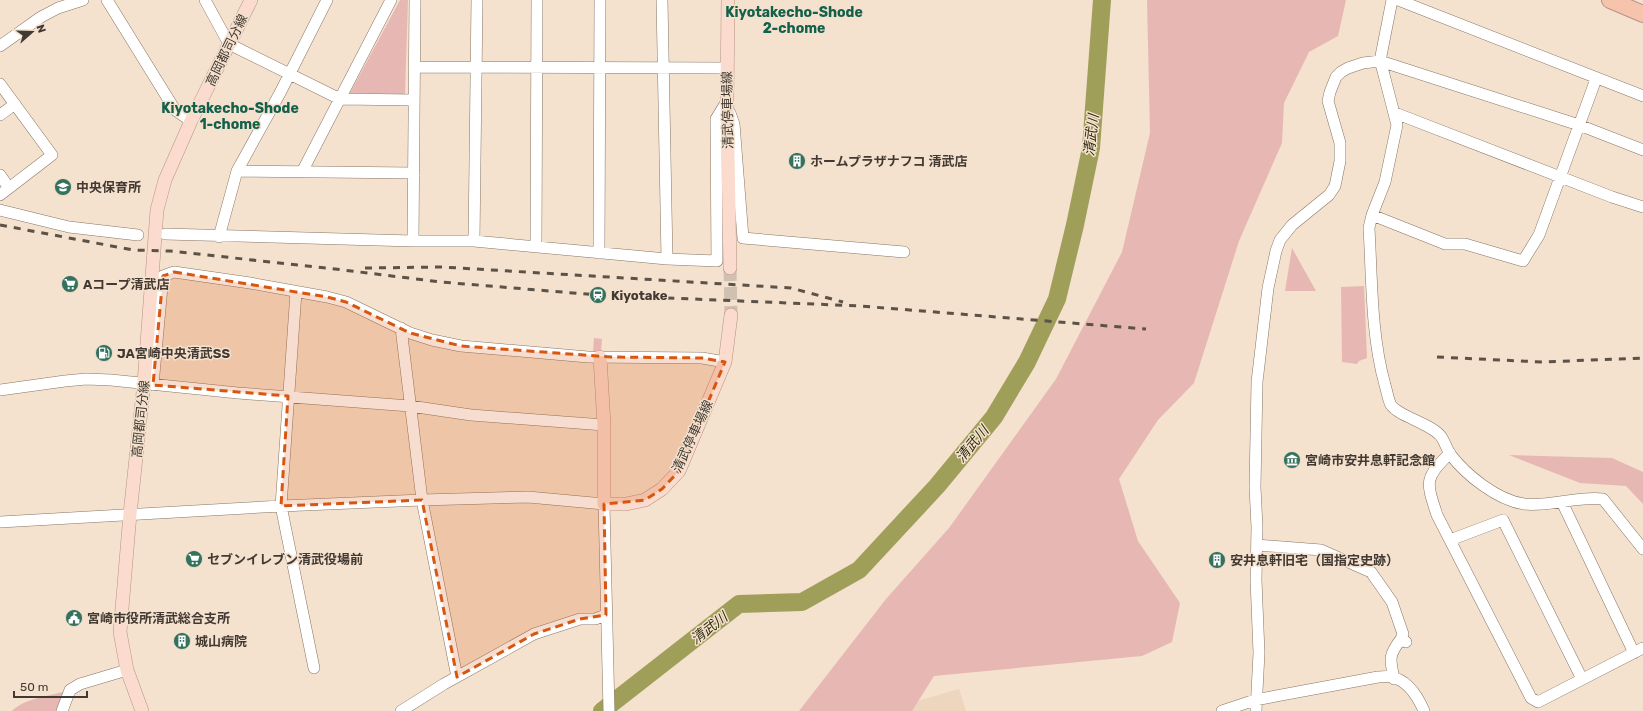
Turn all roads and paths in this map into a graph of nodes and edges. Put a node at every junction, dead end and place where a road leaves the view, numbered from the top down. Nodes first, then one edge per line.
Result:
1 (83, 0) edge
2 (107, 0) edge
3 (205, 0) edge
4 (251, 0) edge
5 (327, 0) edge
6 (391, 0) edge
7 (415, 0) edge
8 (477, 0) edge
9 (537, 0) edge
10 (600, 0) edge
11 (662, 0) edge
12 (728, 0) edge
13 (1392, 0) edge
14 (1398, 0) edge
15 (1610, 0) edge
16 (1643, 14) edge
17 (229, 44) junction
18 (0, 46) edge
19 (1380, 61) junction
20 (414, 67) junction
21 (476, 67) junction
22 (537, 67) junction
23 (600, 67) junction
24 (663, 67) junction
25 (727, 68) junction
26 (290, 74) junction
27 (1596, 79) junction
28 (0, 84) edge
29 (1643, 96) edge
30 (340, 99) junction
31 (414, 100) junction
32 (727, 101) junction
33 (15, 104) junction
34 (1395, 113) junction
35 (0, 115) edge
36 (191, 121) junction
37 (1579, 125) junction
38 (1643, 150) edge
39 (237, 171) junction
40 (302, 172) junction
41 (414, 173) junction
42 (0, 175) edge
43 (1561, 177) junction
44 (9, 188) junction
45 (0, 195) edge
46 (1643, 207) edge
47 (0, 210) edge
48 (1372, 215) junction
49 (165, 234) dead end
50 (138, 235) dead end
51 (219, 236) junction
52 (474, 240) junction
53 (413, 241) junction
54 (536, 246) junction
55 (904, 252) dead end
56 (599, 253) junction
57 (667, 259) junction
58 (730, 268) tunnel mouth
59 (296, 292) junction
60 (731, 315) tunnel mouth
61 (401, 328) junction
62 (600, 357) junction
63 (725, 362) junction
64 (148, 384) junction
65 (0, 390) edge
66 (288, 396) junction
67 (410, 406) junction
68 (604, 425) junction
69 (1450, 454) junction
70 (422, 500) junction
71 (1562, 502) junction
72 (604, 504) junction
73 (281, 506) junction
74 (130, 514) junction
75 (0, 522) edge
76 (1450, 540) junction
77 (1257, 545) junction
78 (1643, 549) edge
79 (606, 615) junction
80 (1638, 650) edge
81 (314, 668) dead end
82 (127, 670) junction
83 (457, 677) junction
84 (1394, 679) junction
85 (1582, 679) junction
86 (1255, 706) edge
87 (62, 711) edge
88 (142, 711) edge
89 (401, 711) edge
90 (609, 711) edge
91 (1222, 711) edge
92 (1424, 711) edge

1 - 18 street
2 - 36 street
3 - 17 street
4 - 17 main road, 高岡都司分線
5 - 26 street
6 - 30 street
7 - 20 street
8 - 21 street
9 - 22 street
10 - 23 street
11 - 24 street
12 - 25 main road, 清武停車場線
13 - 19 street
14 - 27 street
15 - 16 highway
17 - 26 street
17 - 36 main road, 高岡都司分線
19 - 34 street
19 - 37 street
19 - 77 street
20 - 21 street
20 - 31 street
21 - 22 street
21 - 52 street
22 - 23 street
22 - 54 street
23 - 24 street
23 - 56 street
24 - 25 street
24 - 57 street
25 - 32 main road, 清武停車場線
26 - 30 street
26 - 39 street
27 - 29 street
27 - 37 street
28 - 33 street
30 - 31 street
30 - 40 street
31 - 41 street
32 - 55 street
32 - 57 street
32 - 58 main road, 清武停車場線
33 - 35 street
33 - 44 street
34 - 43 street
34 - 48 street
36 - 64 main road, 高岡都司分線
37 - 38 street
37 - 43 street
39 - 40 street
39 - 51 street
40 - 41 street
41 - 53 street
42 - 44 street
43 - 46 street
43 - 48 street
44 - 45 street
47 - 50 street
48 - 69 street
49 - 51 street
51 - 53 street
52 - 53 street
52 - 54 street
54 - 56 street
56 - 57 street
59 - 61 street
59 - 64 street
59 - 66 street
60 - 63 main road, 清武停車場線
61 - 62 street
61 - 67 street
62 - 63 street
62 - 68 main road
63 - 72 main road, 清武停車場線
64 - 65 street
64 - 66 street
64 - 74 main road, 高岡都司分線
66 - 67 street
66 - 73 street
67 - 68 street
67 - 70 street
68 - 72 main road
69 - 71 street
69 - 76 street
70 - 72 street
70 - 73 street
70 - 83 street
71 - 78 street
71 - 80 street
72 - 79 street
73 - 74 street
73 - 81 street
74 - 75 street
74 - 82 main road, 高岡都司分線
76 - 85 street
76 - 85 street
77 - 84 street
77 - 86 street
79 - 83 street
79 - 90 street
80 - 85 street
82 - 87 street
82 - 88 main road, 高岡都司分線
83 - 89 street
84 - 86 street
84 - 92 street
86 - 91 street

